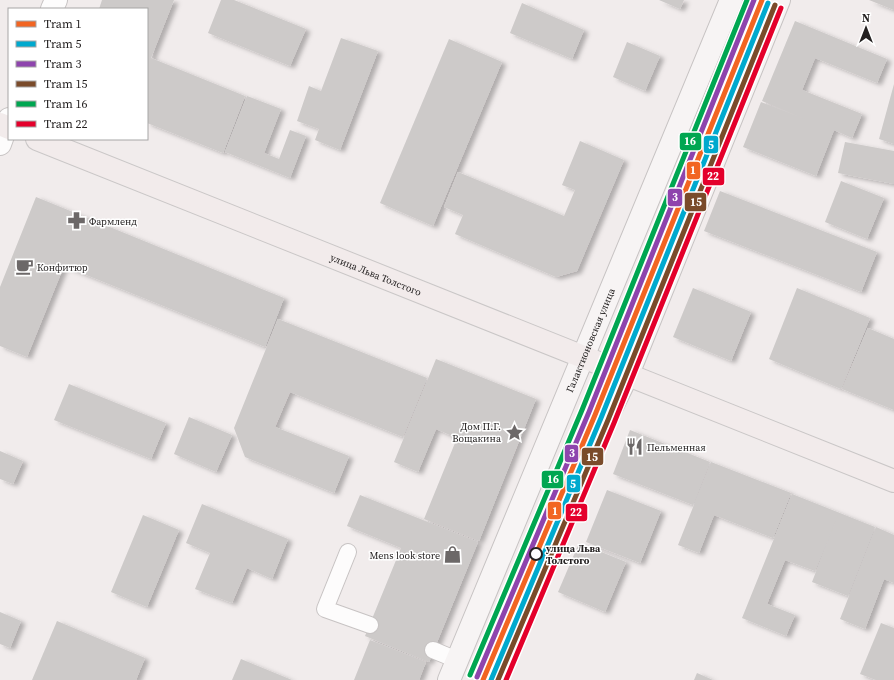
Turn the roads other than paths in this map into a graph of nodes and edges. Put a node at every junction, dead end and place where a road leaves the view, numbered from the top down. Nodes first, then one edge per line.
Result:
1 (730, 0) edge
2 (779, 0) edge
3 (41, 140) edge
4 (583, 356) junction
5 (628, 374) junction
6 (894, 480) edge
7 (348, 552) dead end
8 (370, 625) dead end
9 (433, 650) dead end
10 (457, 660) junction
11 (449, 680) edge
12 (496, 680) edge

1 - 4 main road, Галактионовская улица
2 - 5 main road
3 - 4 main road, улица Льва Толстого
4 - 5 main road, улица Льва Толстого
4 - 10 main road, Галактионовская улица
5 - 6 main road, улица Льва Толстого
5 - 12 main road
7 - 8 lane
9 - 10 lane
10 - 11 main road, Галактионовская улица

